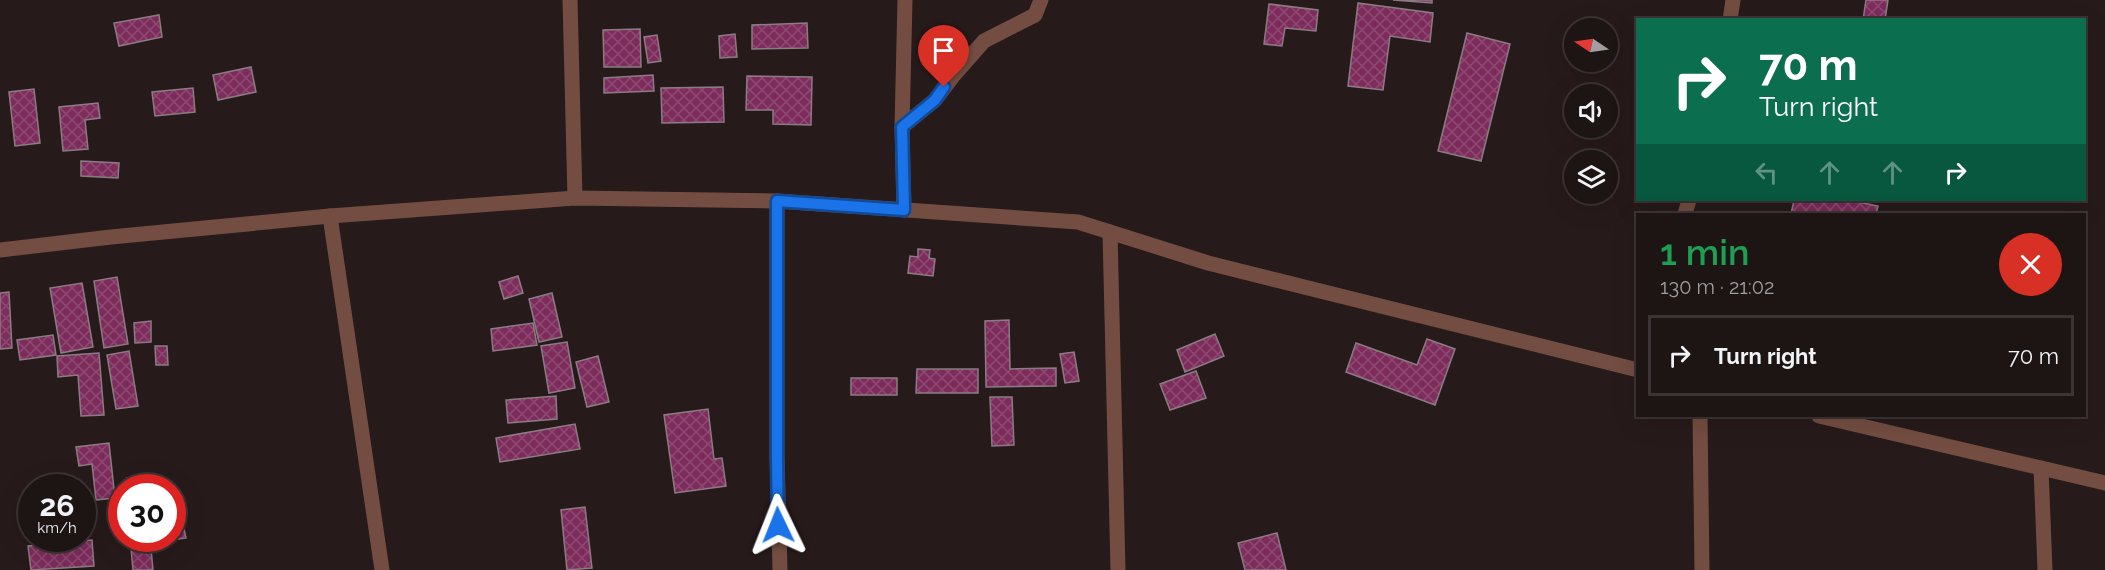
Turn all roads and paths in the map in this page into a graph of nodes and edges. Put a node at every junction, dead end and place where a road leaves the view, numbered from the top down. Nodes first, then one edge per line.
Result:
1 (570, 0) edge
2 (905, 0) edge
3 (1041, 0) edge
4 (1733, 0) edge
5 (1730, 18) edge
6 (902, 127) junction
7 (575, 198) junction
8 (777, 201) junction
9 (904, 210) junction
10 (330, 216) junction
11 (1110, 232) junction
12 (0, 250) edge
13 (1636, 369) edge
14 (1701, 417) edge
15 (1823, 417) edge
16 (2041, 468) junction
17 (2105, 483) edge
18 (382, 570) edge
19 (780, 570) edge
20 (1118, 570) edge
21 (1702, 570) edge
22 (2045, 570) edge

1 - 7 street
2 - 6 street
3 - 6 street
4 - 5 street
6 - 9 street
7 - 8 street
7 - 10 street
8 - 9 street
8 - 19 street
9 - 11 street
10 - 12 street
10 - 18 street
11 - 13 street
11 - 20 street
14 - 21 street
15 - 16 street
16 - 17 street
16 - 22 street

